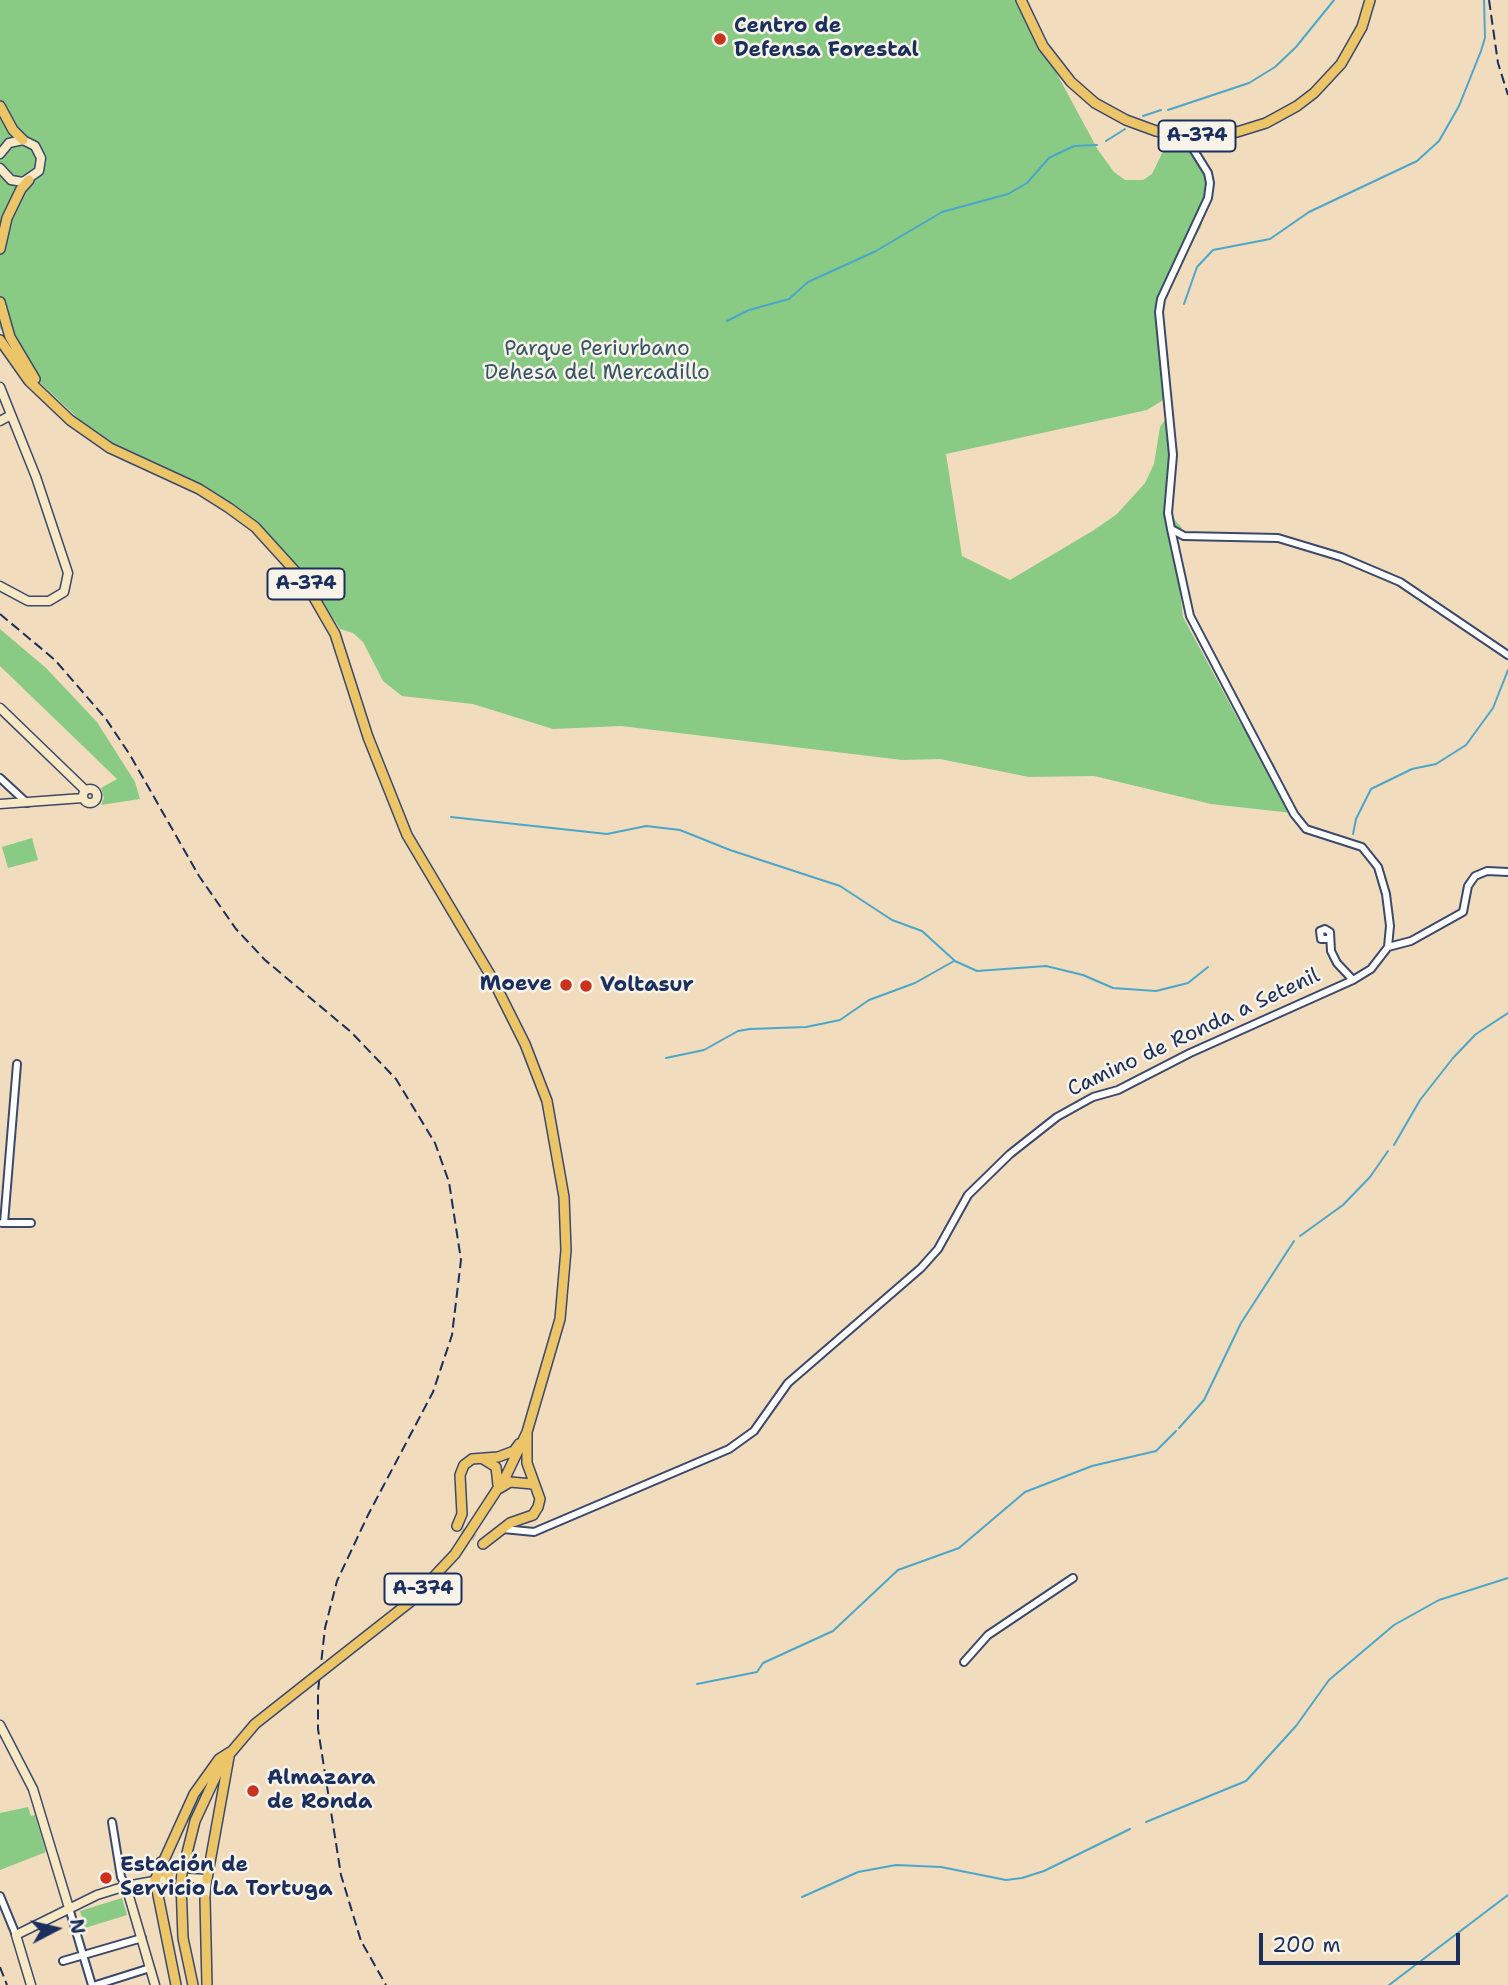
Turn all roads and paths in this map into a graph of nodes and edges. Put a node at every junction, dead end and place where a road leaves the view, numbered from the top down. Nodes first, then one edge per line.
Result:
1 (1021, 0) edge
2 (1370, 0) edge
3 (0, 106) edge
4 (1185, 136) junction
5 (23, 140) junction
6 (0, 153) edge
7 (0, 170) edge
8 (29, 180) junction
9 (0, 249) edge
10 (0, 302) edge
11 (0, 340) edge
12 (0, 387) edge
13 (46, 399) junction
14 (11, 415) junction
15 (0, 421) edge
16 (1171, 529) junction
17 (0, 586) edge
18 (1508, 655) edge
19 (0, 708) edge
20 (0, 778) edge
21 (27, 803) junction
22 (0, 804) edge
23 (1508, 872) edge
24 (1329, 939) dead end
25 (1388, 947) junction
26 (1353, 980) junction
27 (17, 1065) dead end
28 (2, 1223) edge
29 (31, 1223) dead end
30 (527, 1433) junction
31 (481, 1458) junction
32 (533, 1484) junction
33 (498, 1489) junction
34 (460, 1528) dead end
35 (502, 1528) junction
36 (474, 1538) tunnel mouth
37 (483, 1544) joint
38 (1073, 1578) dead end
39 (964, 1662) dead end
40 (0, 1725) edge
41 (230, 1752) junction
42 (112, 1822) dead end
43 (162, 1863) junction
44 (179, 1878) junction
45 (207, 1879) junction
46 (155, 1880) junction
47 (127, 1886) junction
48 (0, 1896) edge
49 (205, 1899) joint
50 (69, 1908) junction
51 (16, 1936) junction
52 (142, 1938) junction
53 (83, 1955) junction
54 (63, 1961) dead end
55 (150, 1968) junction
56 (31, 1985) edge
57 (94, 1985) edge
58 (155, 1985) edge
59 (176, 1985) edge
60 (193, 1985) edge
61 (207, 1985) edge

1 - 4 main road, A-374
2 - 4 main road, A-374
3 - 5 main road
4 - 16 street
5 - 6 main road
5 - 8 main road
7 - 8 main road
8 - 9 main road
10 - 13 main road
11 - 13 main road, A-374
12 - 14 main road
13 - 30 main road, A-374
14 - 15 main road
14 - 17 main road
16 - 18 street
16 - 25 street
19 - 21 main road
20 - 21 street
21 - 22 main road
23 - 25 street, Camino de Ronda a Setenil
24 - 26 street
25 - 26 street, Camino de Ronda a Setenil
26 - 35 street, Camino de Ronda a Setenil
27 - 28 street
28 - 29 street
30 - 31 main road
30 - 32 main road
30 - 33 main road, A-374
31 - 33 main road
31 - 34 main road
32 - 33 main road
32 - 35 main road
33 - 41 main road, A-374, bridge
35 - 37 main road
36 - 37 street
38 - 39 street
40 - 50 main road
41 - 43 main road
41 - 44 main road, A-374
41 - 45 main road
42 - 47 street
43 - 44 main road
43 - 46 main road
44 - 45 main road
44 - 46 main road
44 - 60 main road, A-374
45 - 49 main road
46 - 47 main road
46 - 59 main road
47 - 50 main road
47 - 52 main road
48 - 51 street
49 - 61 main road
50 - 51 main road
50 - 53 street
51 - 56 main road
52 - 53 street
52 - 55 main road
53 - 54 street
53 - 57 street
55 - 57 street
55 - 58 main road

